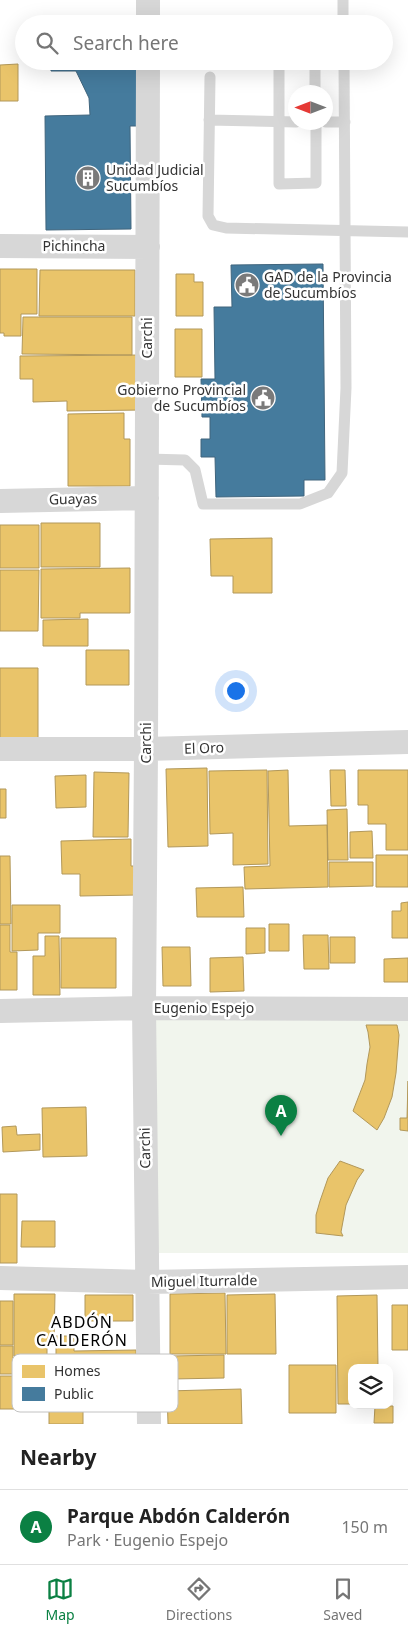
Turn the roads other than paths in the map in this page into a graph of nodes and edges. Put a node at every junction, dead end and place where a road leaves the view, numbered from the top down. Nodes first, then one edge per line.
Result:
1 (148, 0) edge
2 (343, 0) edge
3 (148, 15) edge
4 (343, 15) edge
5 (148, 70) edge
6 (279, 70) edge
7 (315, 70) edge
8 (344, 70) edge
9 (210, 77) dead end
10 (315, 85) edge
11 (209, 120) junction
12 (279, 122) junction
13 (288, 122) edge
14 (333, 122) edge
15 (344, 122) junction
16 (316, 130) edge
17 (345, 231) junction
18 (408, 232) edge
19 (0, 246) edge
20 (148, 247) junction
21 (147, 459) junction
22 (147, 498) junction
23 (0, 501) edge
24 (408, 742) edge
25 (0, 749) edge
26 (146, 749) junction
27 (144, 1008) junction
28 (408, 1009) edge
29 (0, 1011) edge
30 (408, 1277) edge
31 (0, 1278) edge
32 (147, 1282) junction
33 (148, 1354) edge

1 - 3 street
2 - 4 lane
5 - 20 street, Carchi
6 - 12 lane
7 - 10 lane
8 - 15 lane
9 - 11 lane
11 - 12 lane
11 - 17 lane
12 - 13 lane
12 - 16 lane
14 - 15 lane
15 - 17 lane
17 - 18 lane
17 - 21 lane
19 - 20 street, Pichincha
20 - 21 street, Carchi
21 - 22 street, Carchi
22 - 23 street, Guayas
22 - 26 street, Carchi
24 - 26 street, El Oro
25 - 26 street, El Oro
26 - 27 street, Carchi
27 - 28 street, Eugenio Espejo
27 - 29 street, Eugenio Espejo
27 - 32 street, Carchi
30 - 32 street, Miguel Iturralde
31 - 32 street, Miguel Iturralde
32 - 33 street, Carchi

